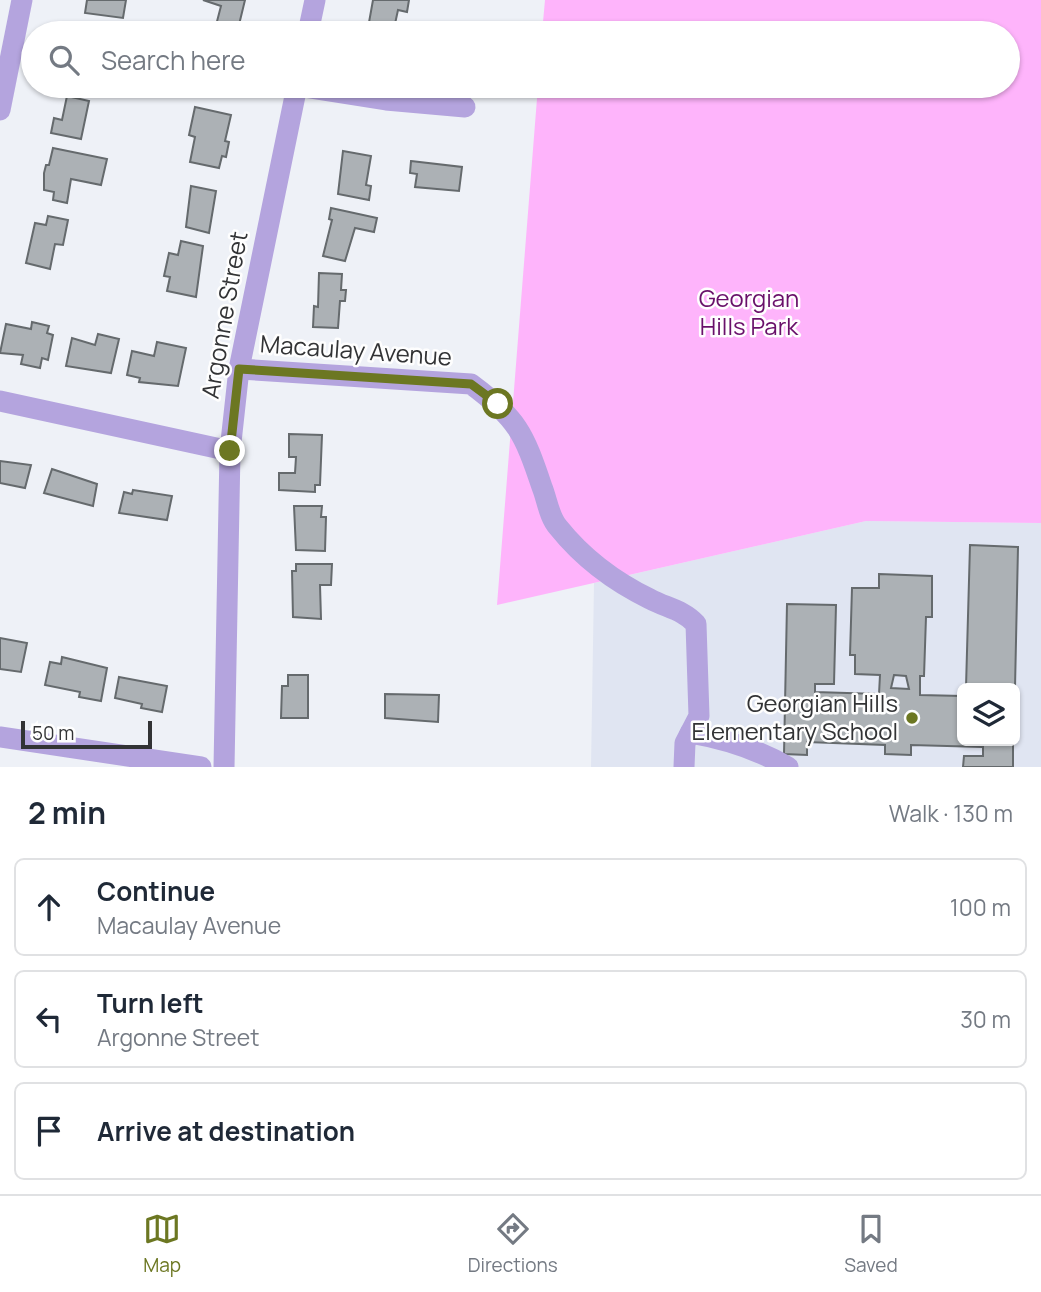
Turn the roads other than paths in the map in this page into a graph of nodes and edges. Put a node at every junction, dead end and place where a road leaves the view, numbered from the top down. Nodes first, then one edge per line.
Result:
1 (23, 0) edge
2 (315, 0) edge
3 (311, 21) edge
4 (295, 98) edge
5 (373, 98) edge
6 (465, 107) dead end
7 (0, 110) edge
8 (239, 369) junction
9 (0, 401) edge
10 (230, 451) junction
11 (690, 733) junction
12 (0, 737) edge
13 (201, 767) edge
14 (225, 767) edge
15 (684, 767) edge
16 (788, 767) edge

1 - 7 street
2 - 3 street
4 - 8 street, Argonne Street
5 - 6 street
8 - 10 street, Argonne Street
8 - 11 street, Macaulay Avenue
9 - 10 street
10 - 14 street, Argonne Street
11 - 15 street
11 - 16 street
12 - 13 street

